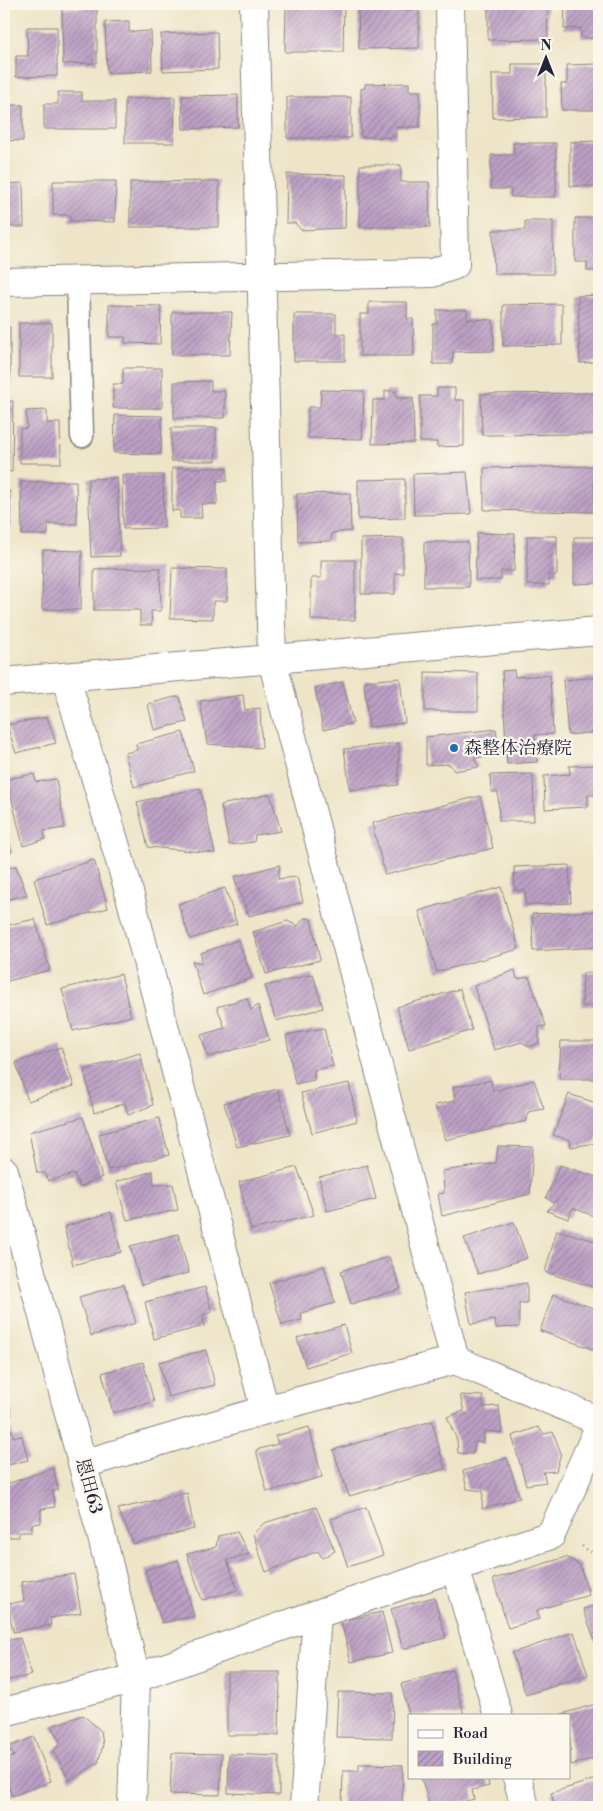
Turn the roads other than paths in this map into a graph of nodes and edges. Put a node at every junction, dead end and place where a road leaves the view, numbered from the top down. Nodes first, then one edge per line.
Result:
1 (254, 4) edge
2 (450, 4) edge
3 (262, 277) junction
4 (78, 281) junction
5 (4, 282) edge
6 (82, 436) dead end
7 (599, 631) edge
8 (272, 660) junction
9 (66, 678) junction
10 (4, 682) edge
11 (4, 1171) edge
12 (455, 1360) junction
13 (265, 1410) junction
14 (599, 1421) edge
15 (599, 1427) edge
16 (83, 1464) junction
17 (456, 1567) junction
18 (317, 1614) junction
19 (136, 1678) junction
20 (4, 1712) edge
21 (498, 1714) edge
22 (517, 1778) edge
23 (132, 1807) edge
24 (304, 1807) edge
25 (526, 1807) edge

1 - 3 street
2 - 3 street
3 - 4 street
3 - 8 street
4 - 5 street
4 - 6 lane
7 - 8 street
8 - 9 street
8 - 12 street
9 - 10 street
9 - 13 street
11 - 16 street, 恩田63 / 恩田63
12 - 13 street
12 - 14 street
13 - 16 street
15 - 17 street
16 - 19 street, 恩田63 / 恩田63
17 - 18 street
17 - 21 street
18 - 19 street
18 - 24 street
19 - 20 street
19 - 23 street, 恩田63 / 恩田63
22 - 25 street

